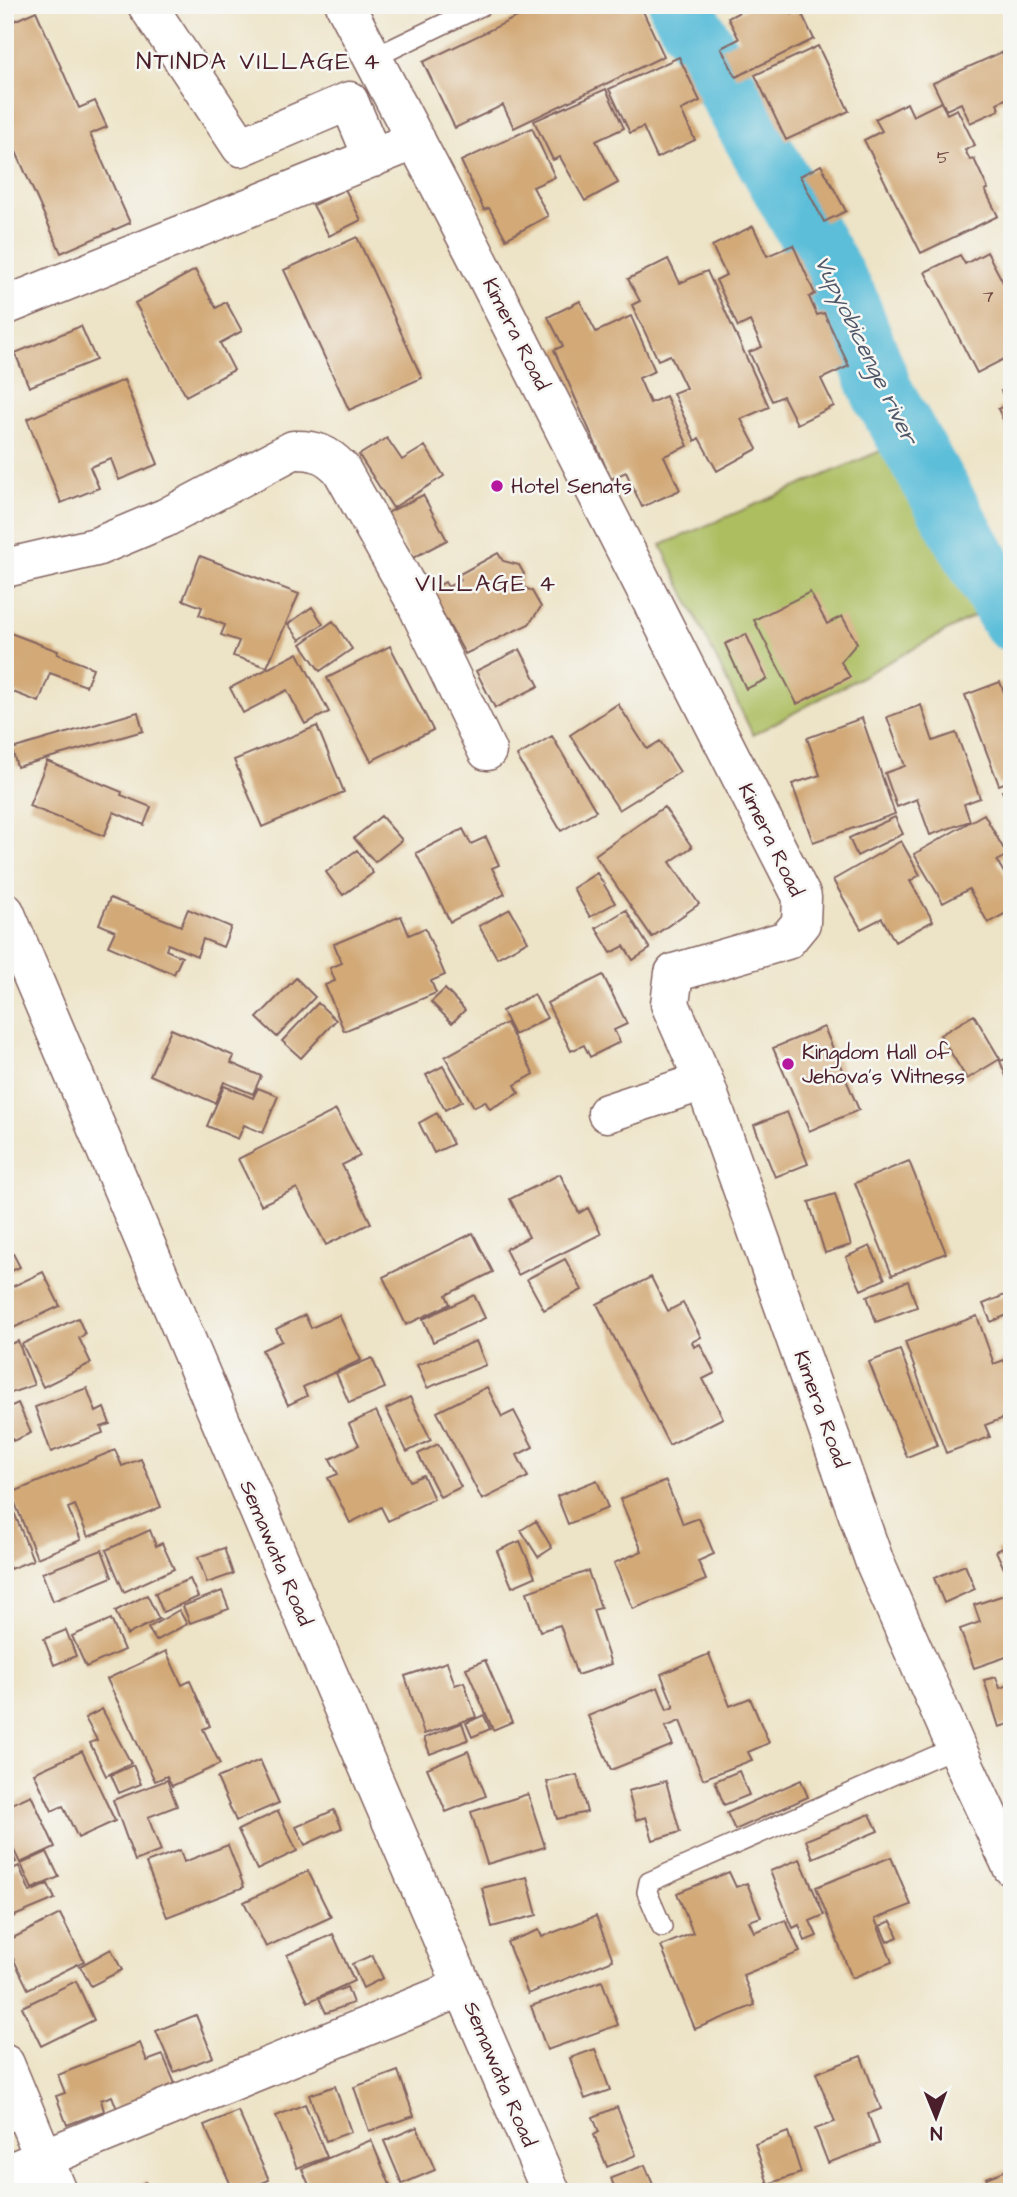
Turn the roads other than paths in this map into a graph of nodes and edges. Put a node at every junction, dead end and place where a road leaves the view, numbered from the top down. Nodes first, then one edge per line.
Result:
1 (147, 5) edge
2 (345, 5) edge
3 (483, 5) edge
4 (373, 58) junction
5 (416, 140) junction
6 (373, 158) junction
7 (5, 306) edge
8 (5, 568) edge
9 (487, 751) dead end
10 (5, 912) edge
11 (704, 1081) junction
12 (607, 1113) dead end
13 (956, 1747) junction
14 (1012, 1867) edge
15 (662, 1927) dead end
16 (463, 1987) junction
17 (5, 2064) edge
18 (44, 2156) junction
19 (5, 2174) edge
20 (58, 2192) edge
21 (551, 2192) edge

1 - 6 street
2 - 4 street, Kimera Road
3 - 4 lane
4 - 5 street, Kimera Road
5 - 6 street
5 - 11 street, Kimera Road
6 - 7 street
8 - 9 street
10 - 16 street, Semawata Road
11 - 12 street
11 - 13 street, Kimera Road
13 - 14 street, Kimera Road
13 - 15 lane
16 - 18 street
16 - 21 street, Semawata Road
17 - 18 street
18 - 19 street
18 - 20 street

